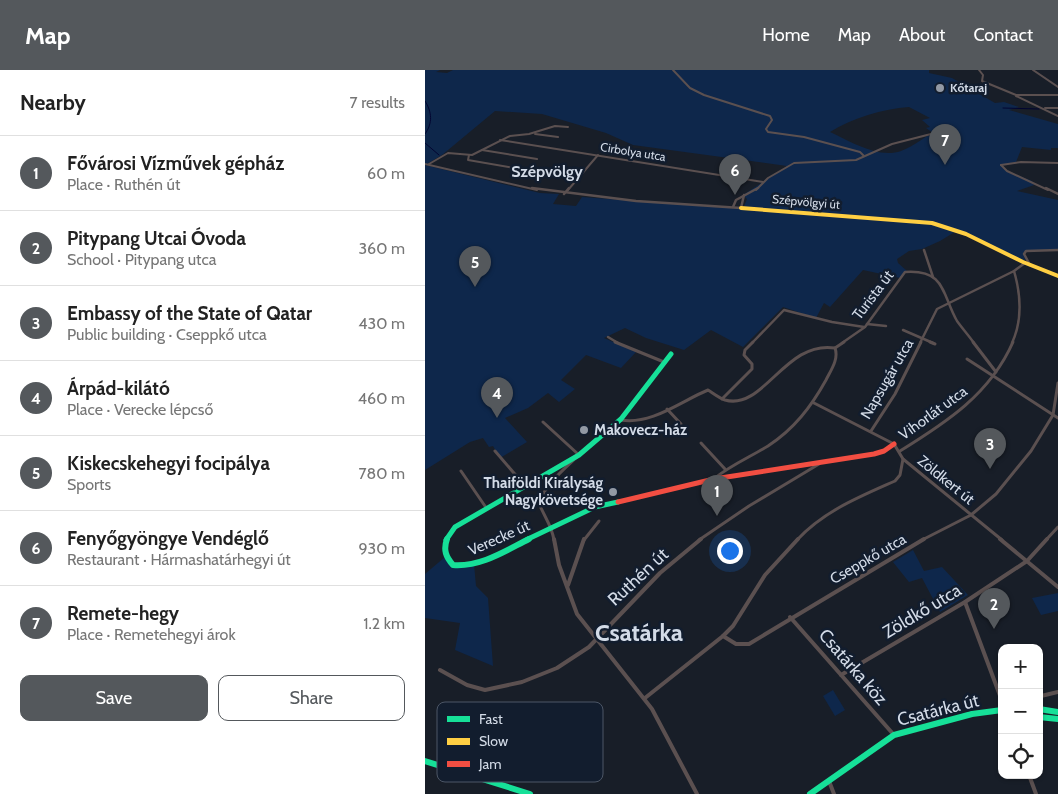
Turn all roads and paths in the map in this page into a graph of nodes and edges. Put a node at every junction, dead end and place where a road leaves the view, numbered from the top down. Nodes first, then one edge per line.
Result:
1 (673, 70) edge
2 (979, 70) edge
3 (1033, 70) edge
4 (1058, 87) edge
5 (1058, 94) edge
6 (1016, 96) junction
7 (1041, 108) junction
8 (1058, 108) edge
9 (1058, 116) edge
10 (568, 127) dead end
11 (529, 134) junction
12 (931, 134) dead end
13 (558, 137) dead end
14 (500, 140) junction
15 (482, 150) junction
16 (469, 155) junction
17 (598, 155) junction
18 (864, 156) junction
19 (537, 159) dead end
20 (1058, 163) edge
21 (427, 164) edge
22 (526, 170) dead end
23 (763, 182) junction
24 (564, 194) junction
25 (1058, 194) edge
26 (744, 195) junction
27 (733, 207) junction
28 (741, 208) junction
29 (924, 250) dead end
30 (1058, 250) edge
31 (1028, 264) junction
32 (1013, 270) junction
33 (1058, 276) edge
34 (933, 277) junction
35 (950, 302) junction
36 (866, 325) junction
37 (885, 326) dead end
38 (903, 330) dead end
39 (608, 337) dead end
40 (923, 339) junction
41 (935, 344) dead end
42 (835, 348) junction
43 (671, 354) dead end
44 (967, 359) dead end
45 (664, 362) junction
46 (995, 373) junction
47 (1058, 383) edge
48 (722, 399) junction
49 (814, 404) junction
50 (667, 409) junction
51 (1053, 415) junction
52 (1058, 418) edge
53 (621, 420) junction
54 (543, 422) dead end
55 (681, 424) dead end
56 (871, 431) junction
57 (701, 444) dead end
58 (894, 444) junction
59 (495, 451) dead end
60 (900, 451) junction
61 (579, 455) junction
62 (903, 459) junction
63 (823, 462) junction
64 (725, 470) junction
65 (461, 471) dead end
66 (714, 479) junction
67 (526, 487) junction
68 (487, 509) junction
69 (971, 515) junction
70 (599, 521) dead end
71 (551, 526) junction
72 (1058, 527) edge
73 (1027, 561) junction
74 (567, 586) junction
75 (1058, 587) edge
76 (965, 602) junction
77 (790, 618) junction
78 (723, 636) junction
79 (597, 639) junction
80 (440, 670) dead end
81 (841, 675) junction
82 (998, 690) edge
83 (1058, 692) edge
84 (1043, 696) edge
85 (645, 698) junction
86 (1043, 710) edge
87 (998, 711) edge
88 (1058, 712) edge
89 (1043, 717) edge
90 (1058, 719) edge
91 (894, 735) junction
92 (425, 761) edge
93 (437, 765) edge
94 (1030, 779) edge
95 (829, 781) junction
96 (491, 782) edge
97 (814, 793) edge
98 (529, 794) edge
99 (697, 794) edge
100 (834, 794) edge
101 (1036, 794) edge

1 - 18 street
2 - 6 street
3 - 4 street
5 - 6 street
6 - 7 street
7 - 8 street
7 - 9 street
10 - 11 street
11 - 13 street
11 - 14 street
12 - 18 street
14 - 15 street
14 - 17 street, Cirbolya utca
15 - 16 street
15 - 19 street
16 - 21 street
16 - 22 street
17 - 23 street, Cirbolya utca
17 - 24 street
18 - 23 street
20 - 25 street
21 - 24 street, Szépvölgyi út
23 - 26 street
24 - 27 street, Szépvölgyi út
26 - 27 street
26 - 28 street
27 - 28 street, Szépvölgyi út
28 - 31 street, Szépvölgyi út
29 - 34 street
30 - 31 street
31 - 32 street
31 - 33 street, Szépvölgyi út
32 - 35 street, Napsugár utca
32 - 46 street, Vihorlát utca
34 - 35 street
34 - 36 street, Turista út
35 - 40 street, Napsugár utca
35 - 46 street
36 - 37 street
36 - 42 street, Turista út
36 - 48 street
38 - 40 street
39 - 45 street
40 - 41 street
40 - 56 street, Napsugár utca
42 - 48 street
42 - 49 street
43 - 45 street, Verecke út
44 - 46 street
45 - 53 street, Verecke út
46 - 51 street
46 - 60 street, Vihorlát utca
47 - 51 street, Cseppkő utca
48 - 50 street
49 - 56 street, Zöldkert út
49 - 64 street
50 - 53 street
50 - 55 street
51 - 52 street
51 - 69 street, Cseppkő utca
53 - 61 street, Verecke út
54 - 61 street
56 - 58 street, Zöldkert út
57 - 64 street
58 - 60 street, Zöldkert út
58 - 63 street, Verecke út
59 - 67 street
60 - 62 street, Zöldkert út
61 - 67 street, Verecke út
61 - 71 street
62 - 69 street, Zöldkert út
62 - 78 street
63 - 66 street, Verecke út
63 - 79 street, Ruthén út
64 - 66 street
65 - 68 street, Verecke út
66 - 71 street, Verecke út
67 - 68 street, Verecke út
68 - 71 street, Verecke út
69 - 73 street, Zöldkert út
69 - 77 street, Cseppkő utca
70 - 74 street
71 - 74 street
72 - 73 street, Zöldkő utca
73 - 75 street, Zöldkert út
73 - 76 street, Zöldkő utca
74 - 79 street
76 - 81 street, Zöldkő utca
76 - 82 street
77 - 78 street, Cseppkő utca
77 - 81 street, Csatárka köz
78 - 85 street
79 - 80 street, Ruthén út
79 - 85 street
81 - 91 street, Csatárka köz
83 - 84 street
85 - 99 street
86 - 88 street
87 - 91 street, Csatárka út
89 - 90 street
91 - 95 street, Csatárka út
92 - 93 street
94 - 101 street
95 - 97 street, Csatárka út
95 - 100 street
96 - 98 street

